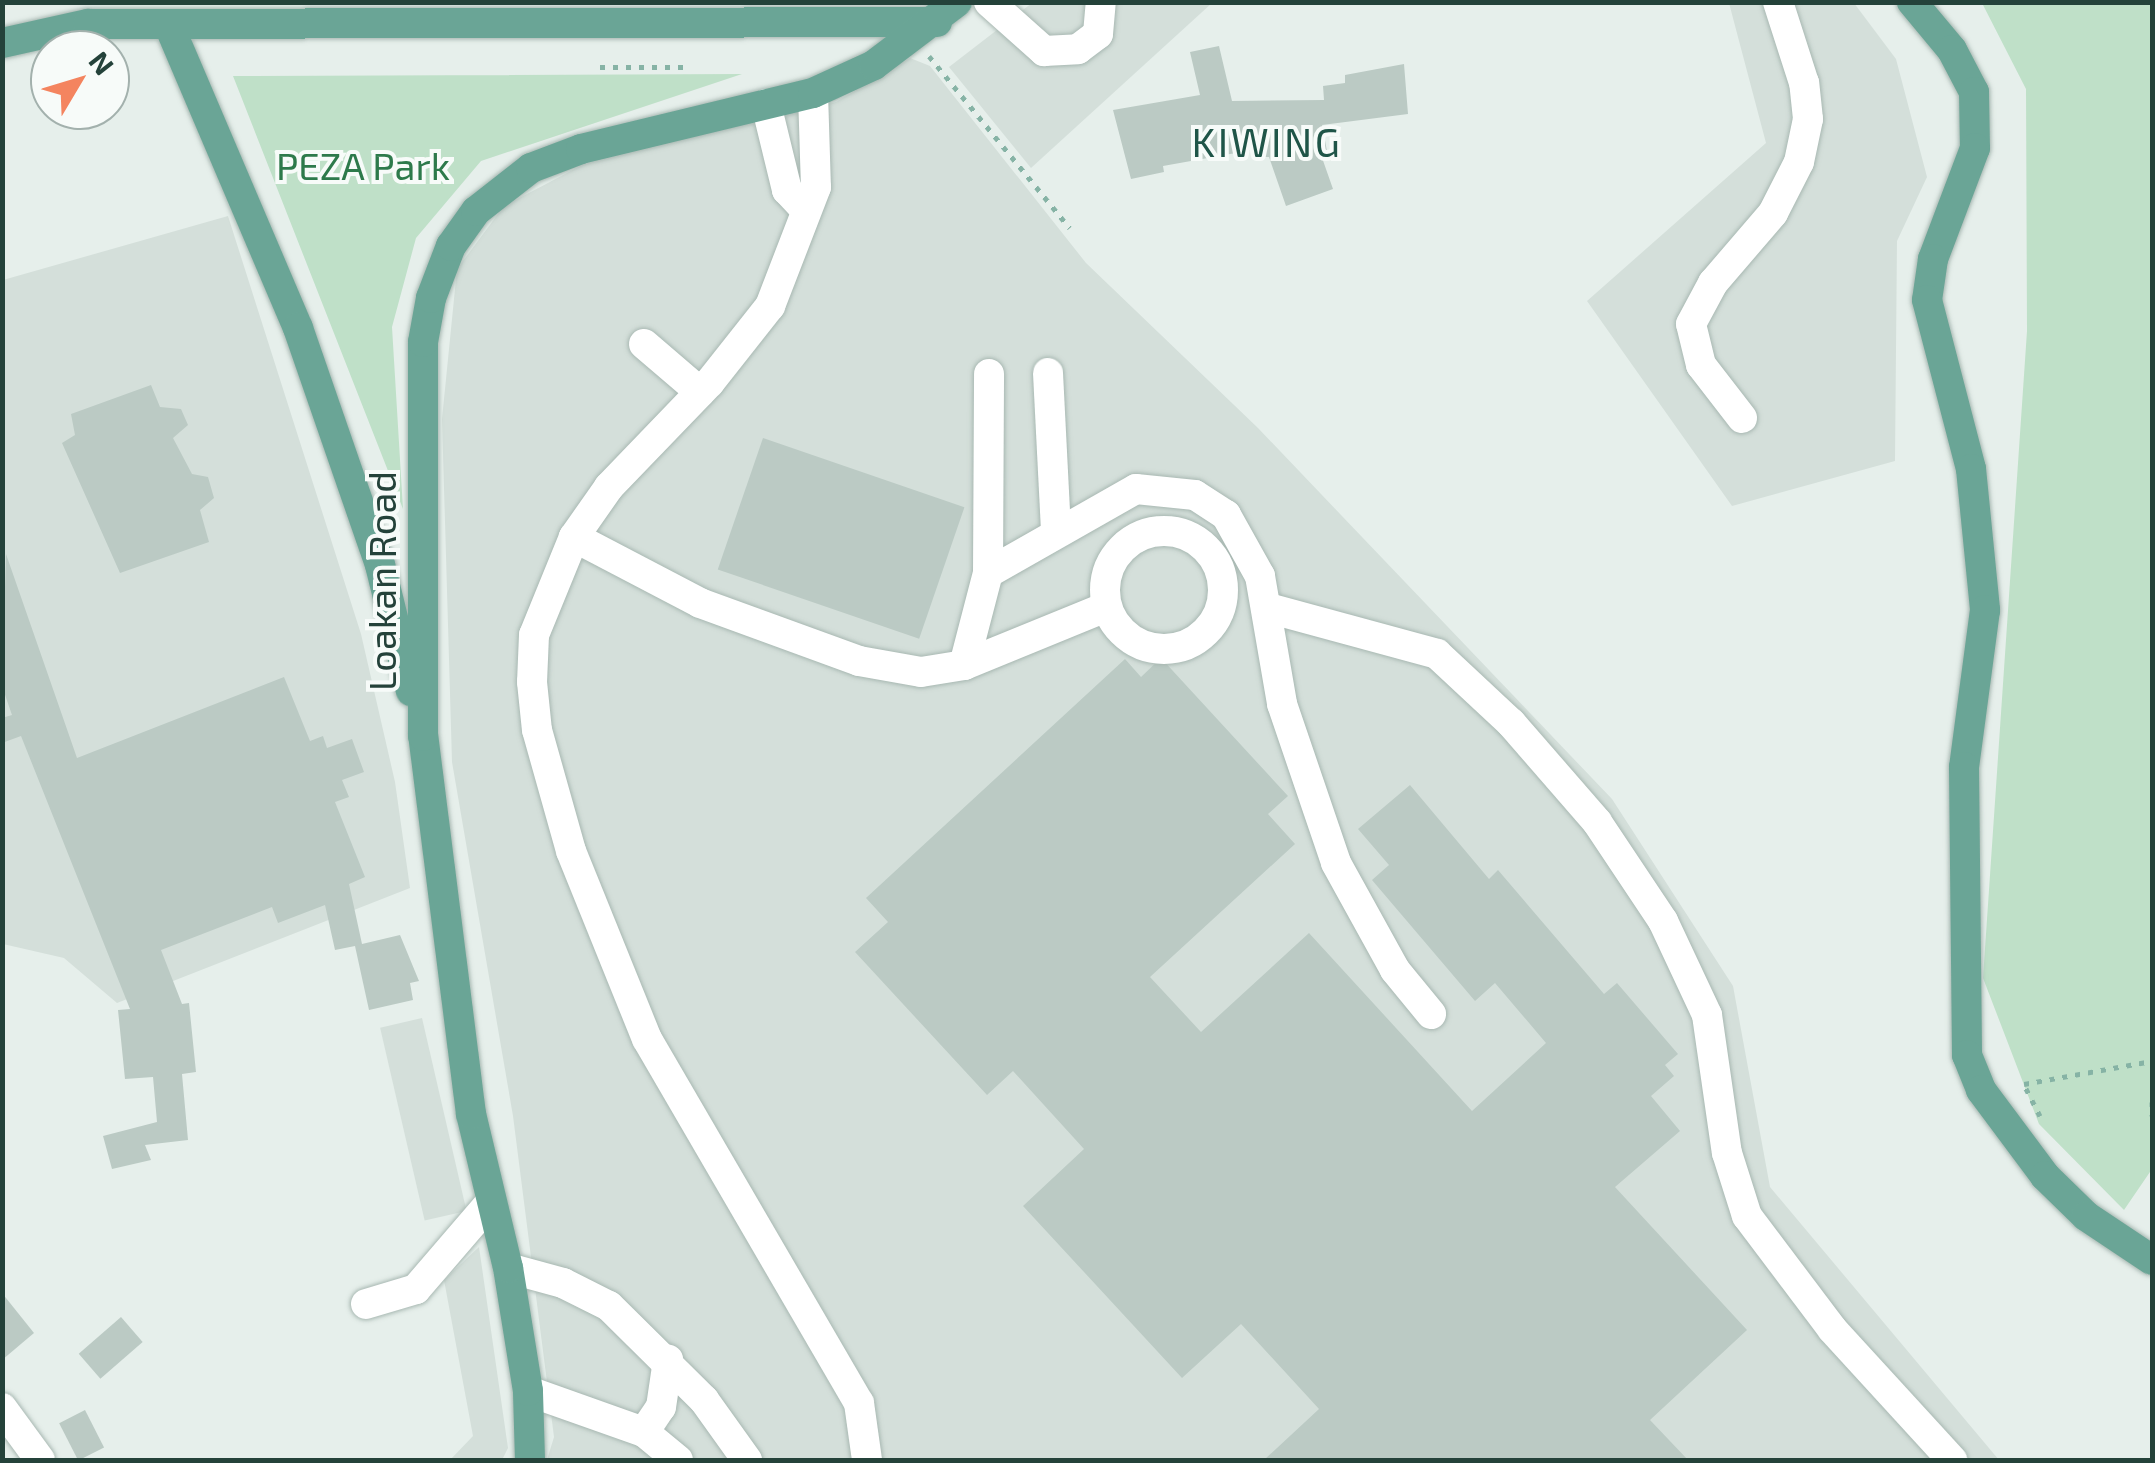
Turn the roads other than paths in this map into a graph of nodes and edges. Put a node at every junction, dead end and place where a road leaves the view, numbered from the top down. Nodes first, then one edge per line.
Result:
1 (989, 2) edge
2 (1101, 2) edge
3 (1778, 2) edge
4 (1912, 2) edge
5 (166, 15) edge
6 (689, 15) edge
7 (937, 21) edge
8 (2, 43) edge
9 (813, 93) junction
10 (766, 104) junction
11 (803, 207) junction
12 (644, 344) dead end
13 (1048, 373) dead end
14 (989, 374) dead end
15 (700, 392) junction
16 (1742, 418) dead end
17 (1056, 533) junction
18 (574, 537) junction
19 (988, 573) junction
20 (1106, 607) junction
21 (1268, 608) junction
22 (964, 666) junction
23 (423, 736) junction
24 (1431, 1014) dead end
25 (490, 1203) junction
26 (2152, 1260) edge
27 (508, 1268) junction
28 (366, 1304) dead end
29 (668, 1360) junction
30 (528, 1391) junction
31 (2, 1408) edge
32 (644, 1432) junction
33 (40, 1460) edge
34 (530, 1460) edge
35 (678, 1460) edge
36 (747, 1460) edge
37 (868, 1460) edge
38 (1952, 1460) edge

1 - 2 street
3 - 16 street
4 - 26 main road
5 - 6 main road
5 - 8 main road
5 - 23 main road
6 - 7 main road
7 - 9 main road, Loakan Road
9 - 10 main road, Loakan Road
9 - 11 street
10 - 11 street
10 - 23 main road, Loakan Road
11 - 15 street
12 - 15 street
13 - 17 street
14 - 19 street
15 - 18 street
17 - 19 street
17 - 21 street
18 - 22 street
18 - 37 street
19 - 22 street
20 - 20 street
20 - 22 street
21 - 24 street
21 - 38 street
23 - 25 main road, Loakan Road
25 - 27 main road, Loakan Road
25 - 28 street
27 - 29 street
27 - 30 main road, Loakan Road
29 - 32 street
29 - 36 street
30 - 32 street
30 - 34 main road, Loakan Road
31 - 33 street
32 - 35 street

